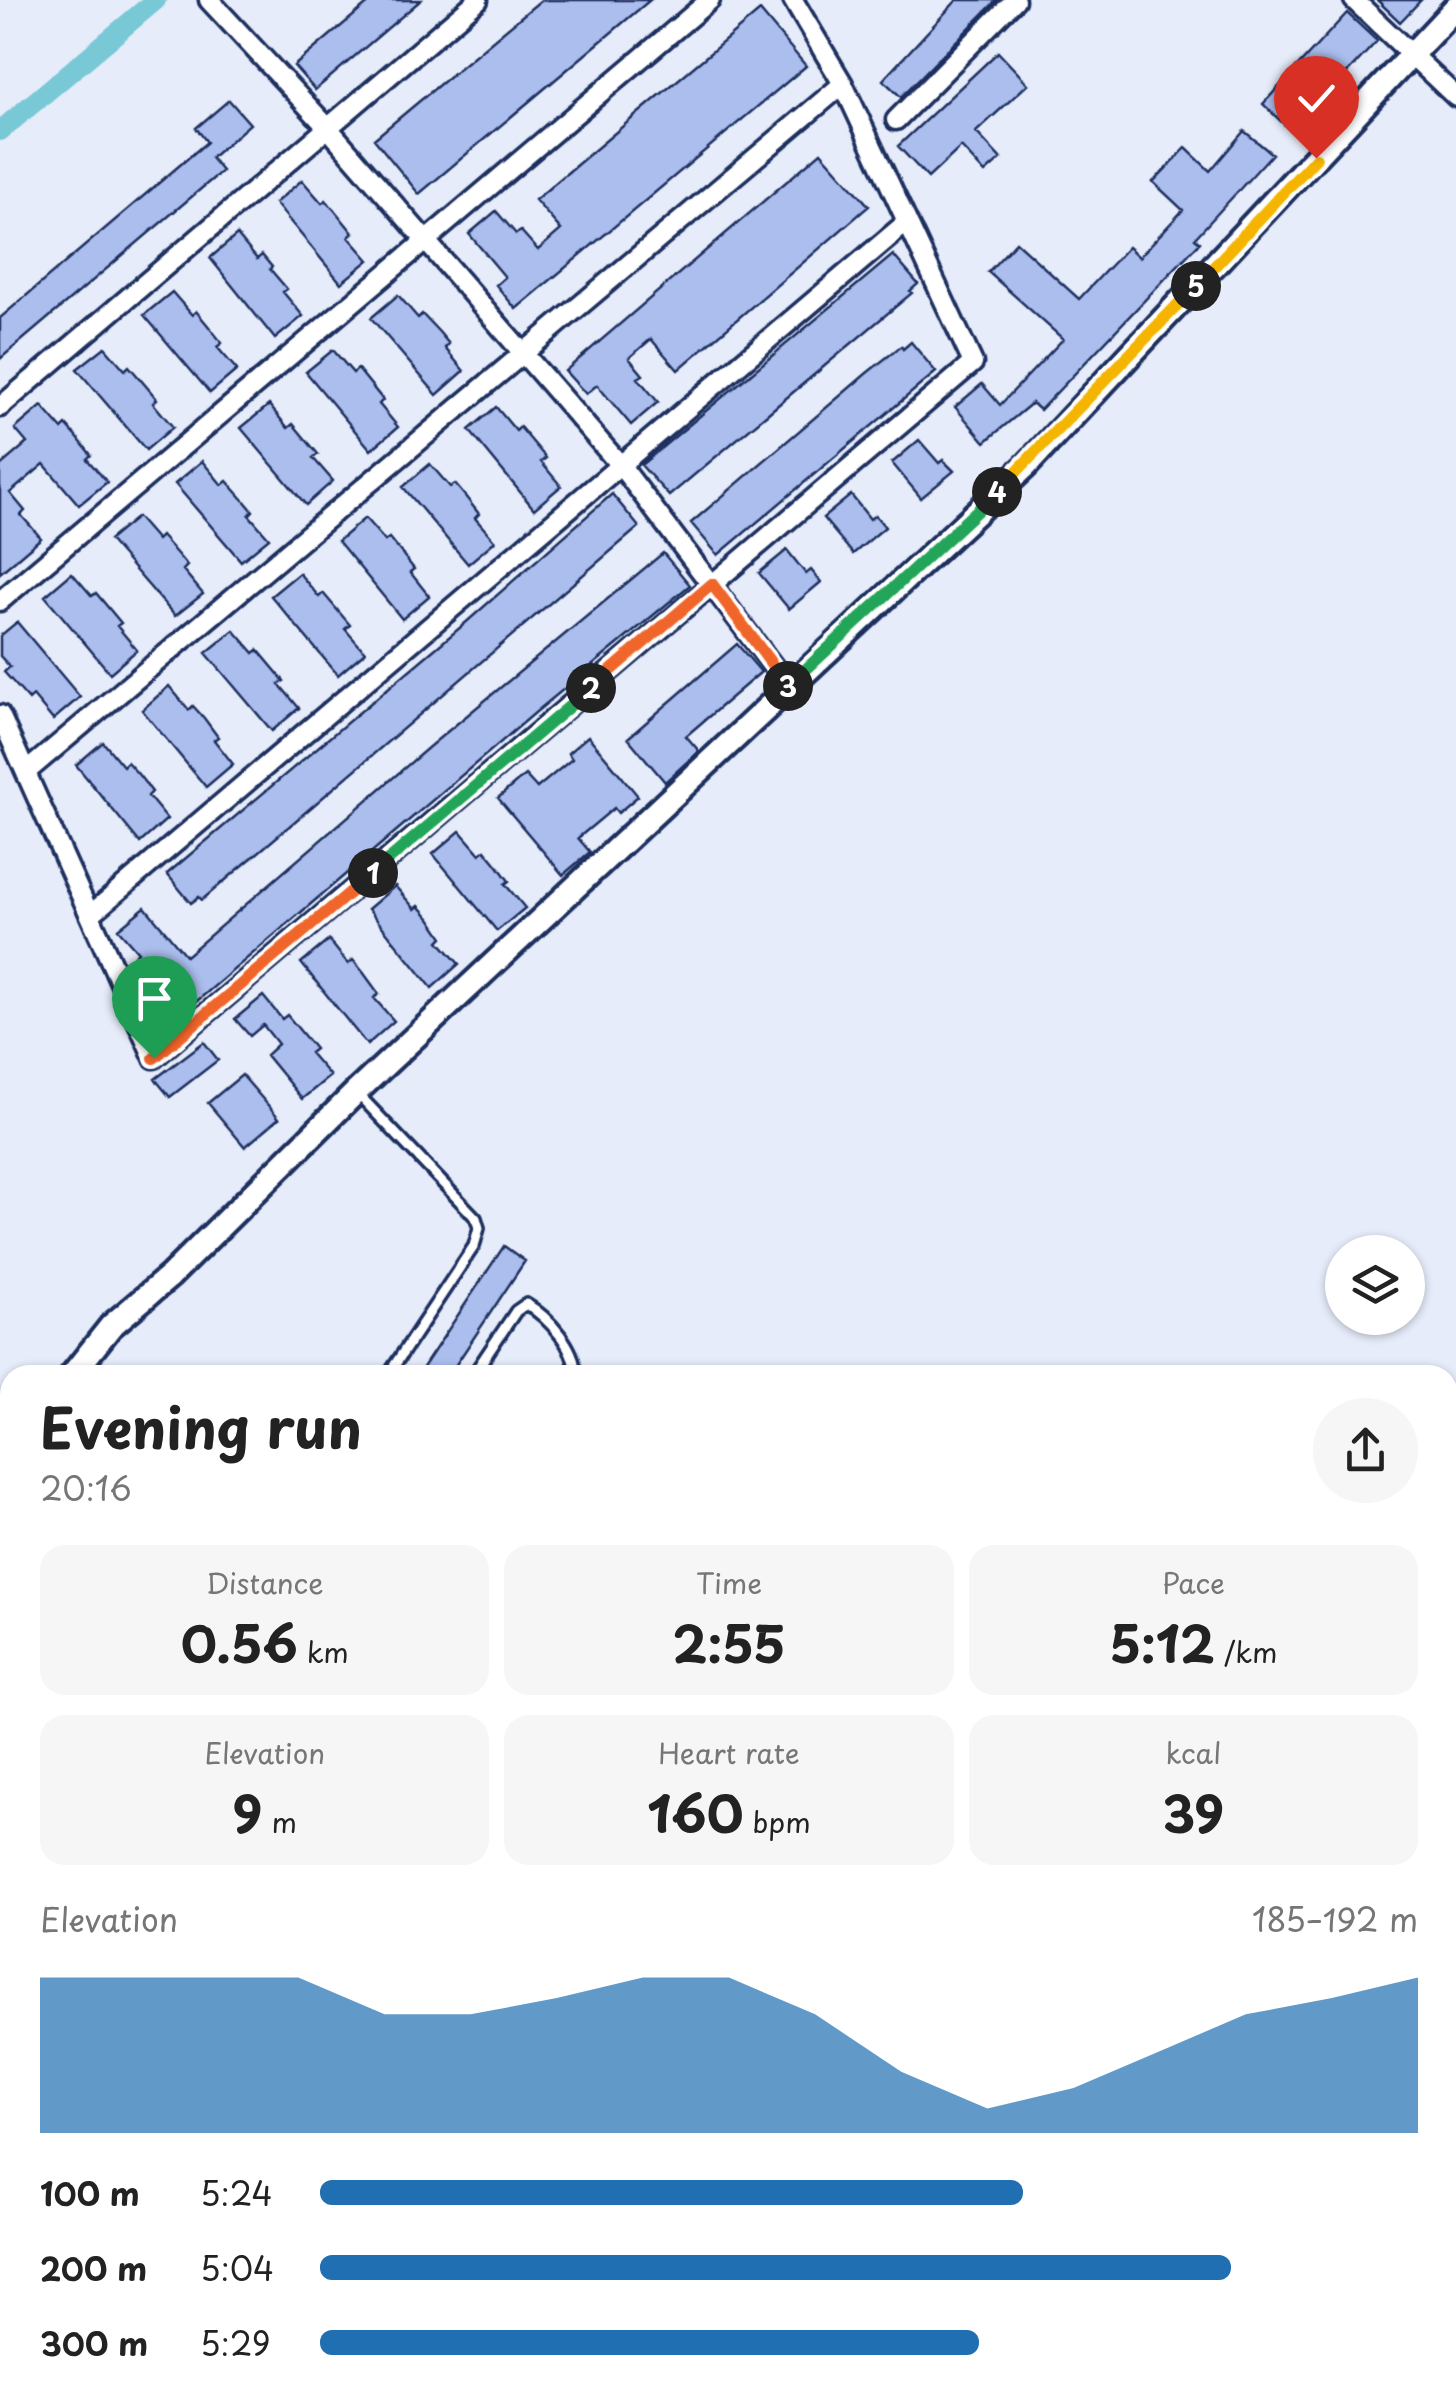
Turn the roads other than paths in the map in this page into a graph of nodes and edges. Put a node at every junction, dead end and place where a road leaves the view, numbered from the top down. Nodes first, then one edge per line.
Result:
1 (209, 0) edge
2 (478, 0) edge
3 (710, 0) edge
4 (793, 0) edge
5 (1015, 0) edge
6 (1354, 0) edge
7 (1456, 7) edge
8 (1412, 55) junction
9 (842, 84) junction
10 (1456, 97) edge
11 (896, 120) dead end
12 (328, 128) junction
13 (907, 222) junction
14 (424, 243) junction
15 (524, 354) junction
16 (0, 407) edge
17 (621, 466) junction
18 (712, 584) junction
19 (0, 600) edge
20 (789, 687) junction
21 (0, 715) edge
22 (26, 772) junction
23 (90, 916) junction
24 (356, 1092) junction
25 (80, 1365) edge
26 (395, 1365) edge
27 (480, 1365) edge
28 (576, 1365) edge

1 - 12 street
2 - 12 street
3 - 14 street
4 - 9 street
5 - 11 street
6 - 8 street
7 - 8 street
8 - 10 street
8 - 20 street
9 - 13 street
9 - 15 street
12 - 14 street
12 - 16 street
13 - 17 street
13 - 18 street
14 - 15 street
14 - 19 street
15 - 17 street
15 - 22 street
17 - 18 street
17 - 23 street
18 - 20 street
18 - 23 street
20 - 24 street
21 - 22 street
22 - 23 street
24 - 25 street
24 - 26 lane
27 - 28 lane

